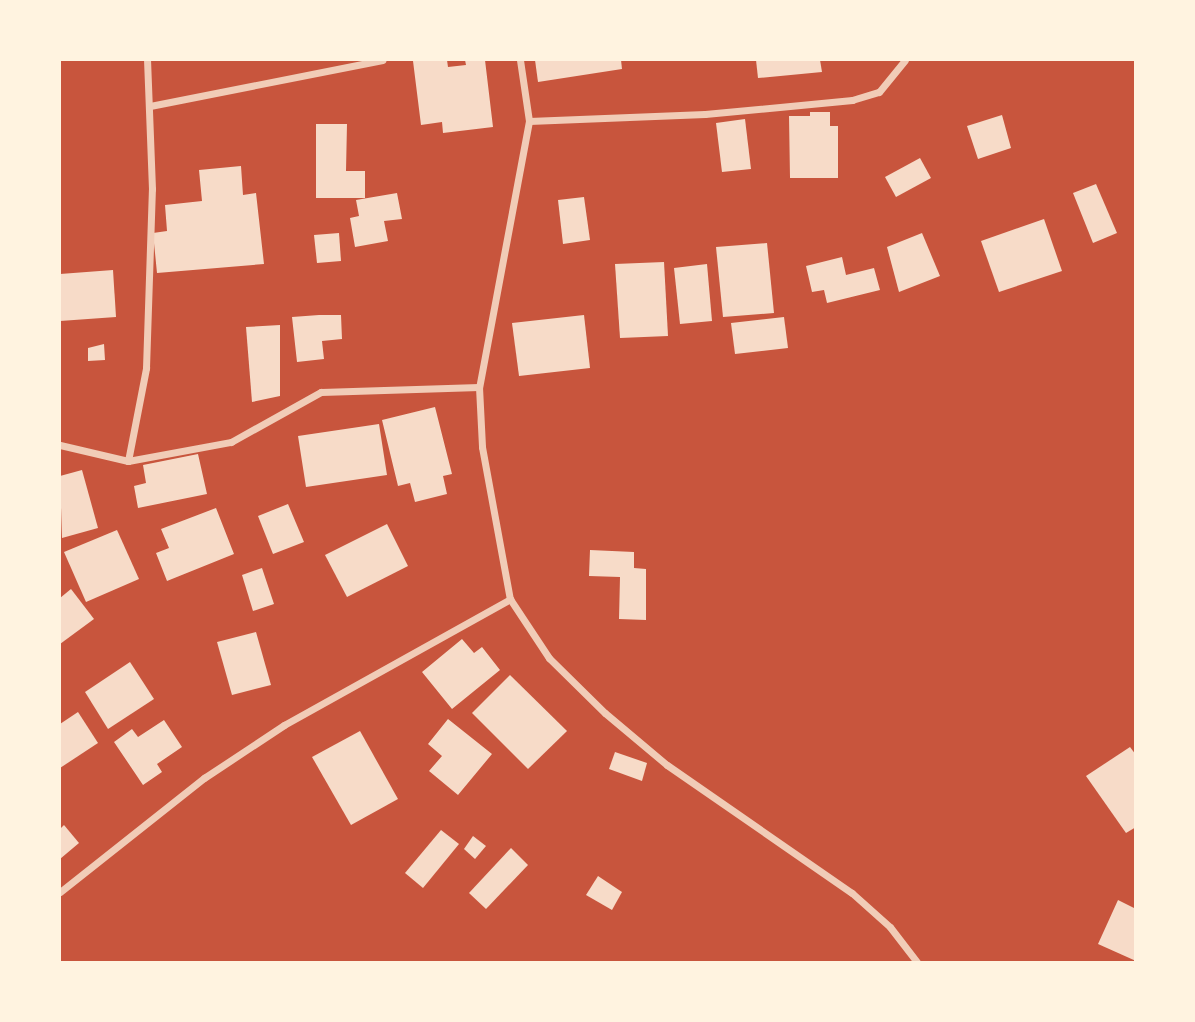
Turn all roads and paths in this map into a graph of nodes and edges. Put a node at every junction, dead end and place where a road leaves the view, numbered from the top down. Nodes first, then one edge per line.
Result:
1 (147, 60) edge
2 (382, 60) edge
3 (520, 60) edge
4 (905, 60) edge
5 (150, 106) junction
6 (529, 121) junction
7 (479, 387) junction
8 (60, 445) edge
9 (128, 461) junction
10 (510, 599) junction
11 (60, 892) edge
12 (917, 962) edge

1 - 5 street
2 - 5 street
3 - 6 street
4 - 6 street
5 - 9 street
6 - 7 street
7 - 9 street
7 - 10 street
8 - 9 street
10 - 11 street
10 - 12 street

